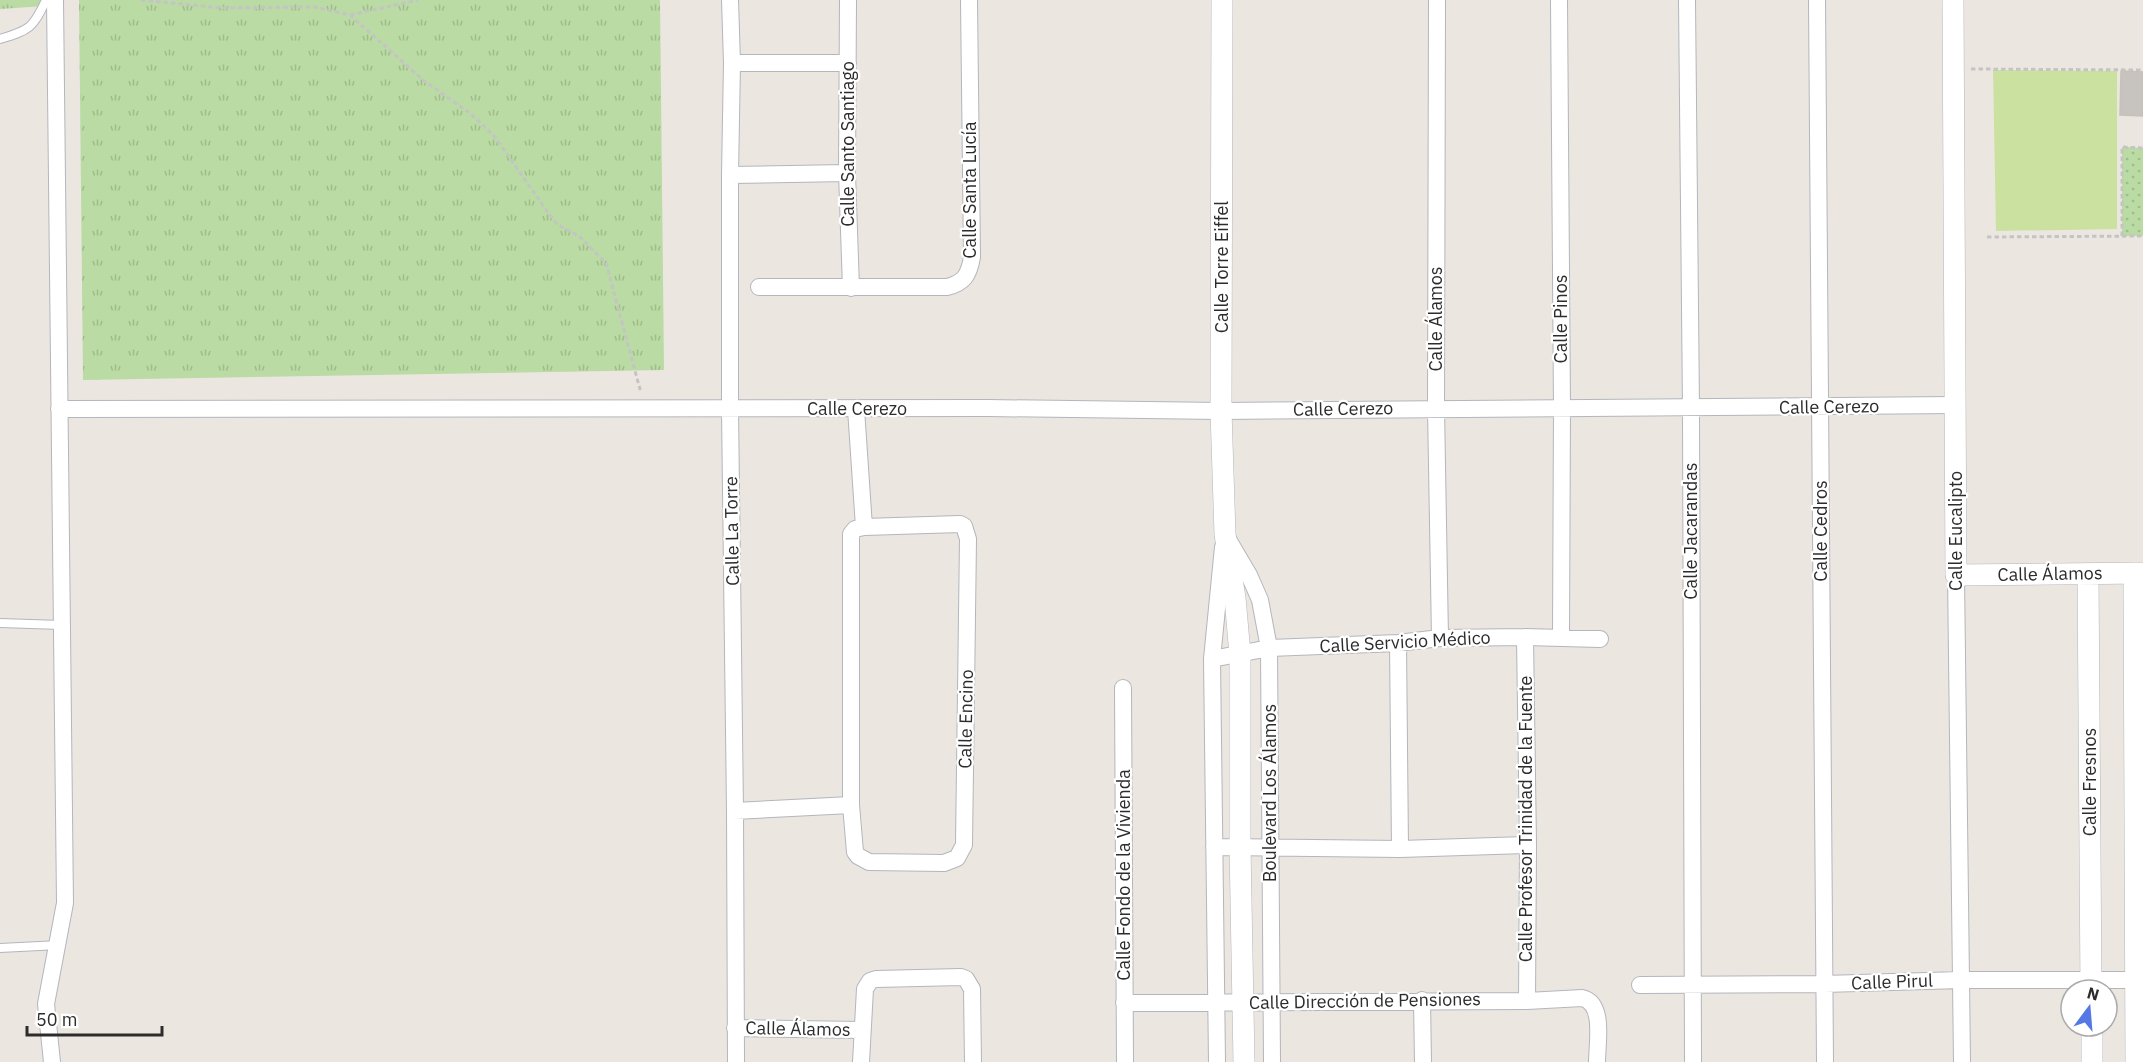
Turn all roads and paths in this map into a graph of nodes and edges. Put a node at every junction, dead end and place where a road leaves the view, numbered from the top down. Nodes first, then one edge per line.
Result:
1 (46, 0) edge
2 (55, 0) edge
3 (141, 0) edge
4 (418, 0) edge
5 (730, 0) edge
6 (848, 0) edge
7 (969, 0) edge
8 (1222, 0) edge
9 (1437, 0) edge
10 (1559, 0) edge
11 (1687, 0) edge
12 (1817, 0) edge
13 (1953, 0) edge
14 (350, 15) junction
15 (0, 39) edge
16 (732, 63) junction
17 (848, 63) junction
18 (1954, 69) junction
19 (2143, 70) edge
20 (2143, 148) edge
21 (847, 173) junction
22 (730, 175) junction
23 (2122, 236) junction
24 (2143, 236) edge
25 (1987, 237) dead end
26 (759, 287) dead end
27 (851, 288) junction
28 (1956, 405) junction
29 (1820, 407) junction
30 (1436, 408) junction
31 (1562, 408) junction
32 (1691, 408) junction
33 (59, 409) junction
34 (645, 409) junction
35 (730, 409) junction
36 (856, 410) junction
37 (1221, 411) junction
38 (864, 527) junction
39 (1225, 534) junction
40 (2139, 573) edge
41 (2088, 574) junction
42 (1956, 575) junction
43 (0, 623) edge
44 (61, 625) junction
45 (1525, 637) junction
46 (1440, 638) junction
47 (1561, 638) junction
48 (1600, 639) dead end
49 (1398, 643) junction
50 (1269, 648) junction
51 (1240, 654) junction
52 (1212, 659) junction
53 (1123, 688) dead end
54 (851, 805) junction
55 (735, 811) junction
56 (1528, 845) junction
57 (1240, 846) junction
58 (1214, 847) junction
59 (1270, 848) junction
60 (1400, 849) junction
61 (58, 945) junction
62 (0, 948) edge
63 (2091, 978) edge
64 (1961, 980) junction
65 (2139, 981) edge
66 (2119, 983) edge
67 (1693, 984) junction
68 (1824, 984) junction
69 (2059, 984) edge
70 (1640, 985) dead end
71 (1422, 1000) junction
72 (1527, 1000) junction
73 (1244, 1002) junction
74 (1272, 1002) junction
75 (1124, 1003) junction
76 (1216, 1003) junction
77 (735, 1028) junction
78 (861, 1030) junction
79 (2092, 1038) edge
80 (52, 1062) edge
81 (736, 1062) edge
82 (861, 1062) edge
83 (973, 1062) edge
84 (1125, 1062) edge
85 (1217, 1062) edge
86 (1244, 1062) edge
87 (1272, 1062) edge
88 (1423, 1062) edge
89 (1598, 1062) edge
90 (1693, 1062) edge
91 (1825, 1062) edge
92 (1962, 1062) edge
93 (2092, 1062) edge
94 (2136, 1062) edge

1 - 15 lane
2 - 33 street
3 - 14 path
4 - 14 path
5 - 16 street, Calle La Torre
6 - 17 street, Calle Santo Santiago
7 - 27 street, Calle Santa Lucía
8 - 37 street, Calle Torre Eiffel
9 - 30 street, Calle Álamos
10 - 31 street, Calle Pinos
11 - 32 street, Calle Jacarandas
12 - 29 street, Calle Cedros
13 - 18 street, Calle Eucalipto
14 - 34 path
16 - 17 street
16 - 22 street, Calle La Torre
17 - 21 street, Calle Santo Santiago
18 - 19 path
18 - 28 street, Calle Eucalipto
20 - 23 path
21 - 22 street
21 - 27 street, Calle Santo Santiago
22 - 35 street, Calle La Torre
23 - 24 path
23 - 25 path
26 - 27 street, Calle Santa Lucía
28 - 29 street, Calle Cerezo
28 - 42 street, Calle Eucalipto
29 - 32 street, Calle Cerezo
29 - 68 street, Calle Cedros
30 - 31 street, Calle Cerezo
30 - 37 street, Calle Cerezo
30 - 46 street, Calle Álamos
31 - 32 street, Calle Cerezo
31 - 47 street, Calle Pinos
32 - 67 street, Calle Jacarandas
33 - 34 street, Calle Cerezo
33 - 44 street
34 - 35 street, Calle Cerezo
35 - 36 street, Calle Cerezo
35 - 55 street, Calle La Torre
36 - 37 street, Calle Cerezo
36 - 38 street
37 - 39 street, Calle Torre Eiffel
38 - 54 street, Calle Encino
38 - 54 street, Calle Encino
39 - 50 street, Boulevard Los Álamos
39 - 51 street, Boulevard Los Álamos
39 - 52 street
40 - 41 street, Calle Álamos
40 - 65 street
41 - 42 street, Calle Álamos
41 - 63 street, Calle Fresnos
42 - 64 street, Calle Eucalipto
43 - 44 lane
44 - 61 street
45 - 46 street, Calle Servicio Médico
45 - 47 street, Calle Servicio Médico
45 - 56 street, Calle Profesor Trinidad de la Fuente
46 - 49 street, Calle Servicio Médico
47 - 48 street, Calle Servicio Médico
49 - 50 street, Calle Servicio Médico
49 - 60 street
50 - 51 street, Calle Servicio Médico
50 - 59 street, Boulevard Los Álamos
51 - 52 street, Calle Servicio Médico
51 - 57 street, Boulevard Los Álamos
52 - 58 street
53 - 75 street, Calle Fondo de la Vivienda
54 - 55 street
55 - 77 street, Calle La Torre
56 - 60 street
56 - 72 street, Calle Profesor Trinidad de la Fuente
57 - 58 street
57 - 59 street
57 - 73 street, Boulevard Los Álamos
58 - 76 street
59 - 60 street
59 - 74 street, Boulevard Los Álamos
61 - 62 lane
61 - 80 street
64 - 68 street, Calle Pirul
64 - 69 street, Calle Pirul
64 - 92 street, Calle Eucalipto
65 - 66 street, Calle Pirul
65 - 94 street
67 - 68 street, Calle Pirul
67 - 70 street, Calle Pirul
67 - 90 street, Calle Jacarandas
68 - 91 street, Calle Cedros
71 - 72 street, Calle Dirección de Pensiones
71 - 74 street, Calle Dirección de Pensiones
71 - 88 street
72 - 89 street, Calle Dirección de Pensiones
73 - 74 street, Calle Dirección de Pensiones
73 - 76 street, Calle Dirección de Pensiones
73 - 86 street, Boulevard Los Álamos
74 - 87 street, Boulevard Los Álamos
75 - 76 street, Calle Dirección de Pensiones
75 - 84 street, Calle Fondo de la Vivienda
76 - 85 street
77 - 78 street, Calle Álamos
77 - 81 street, Calle La Torre
78 - 82 street, Calle Álamos
78 - 83 street, Calle Álamos
79 - 93 street

